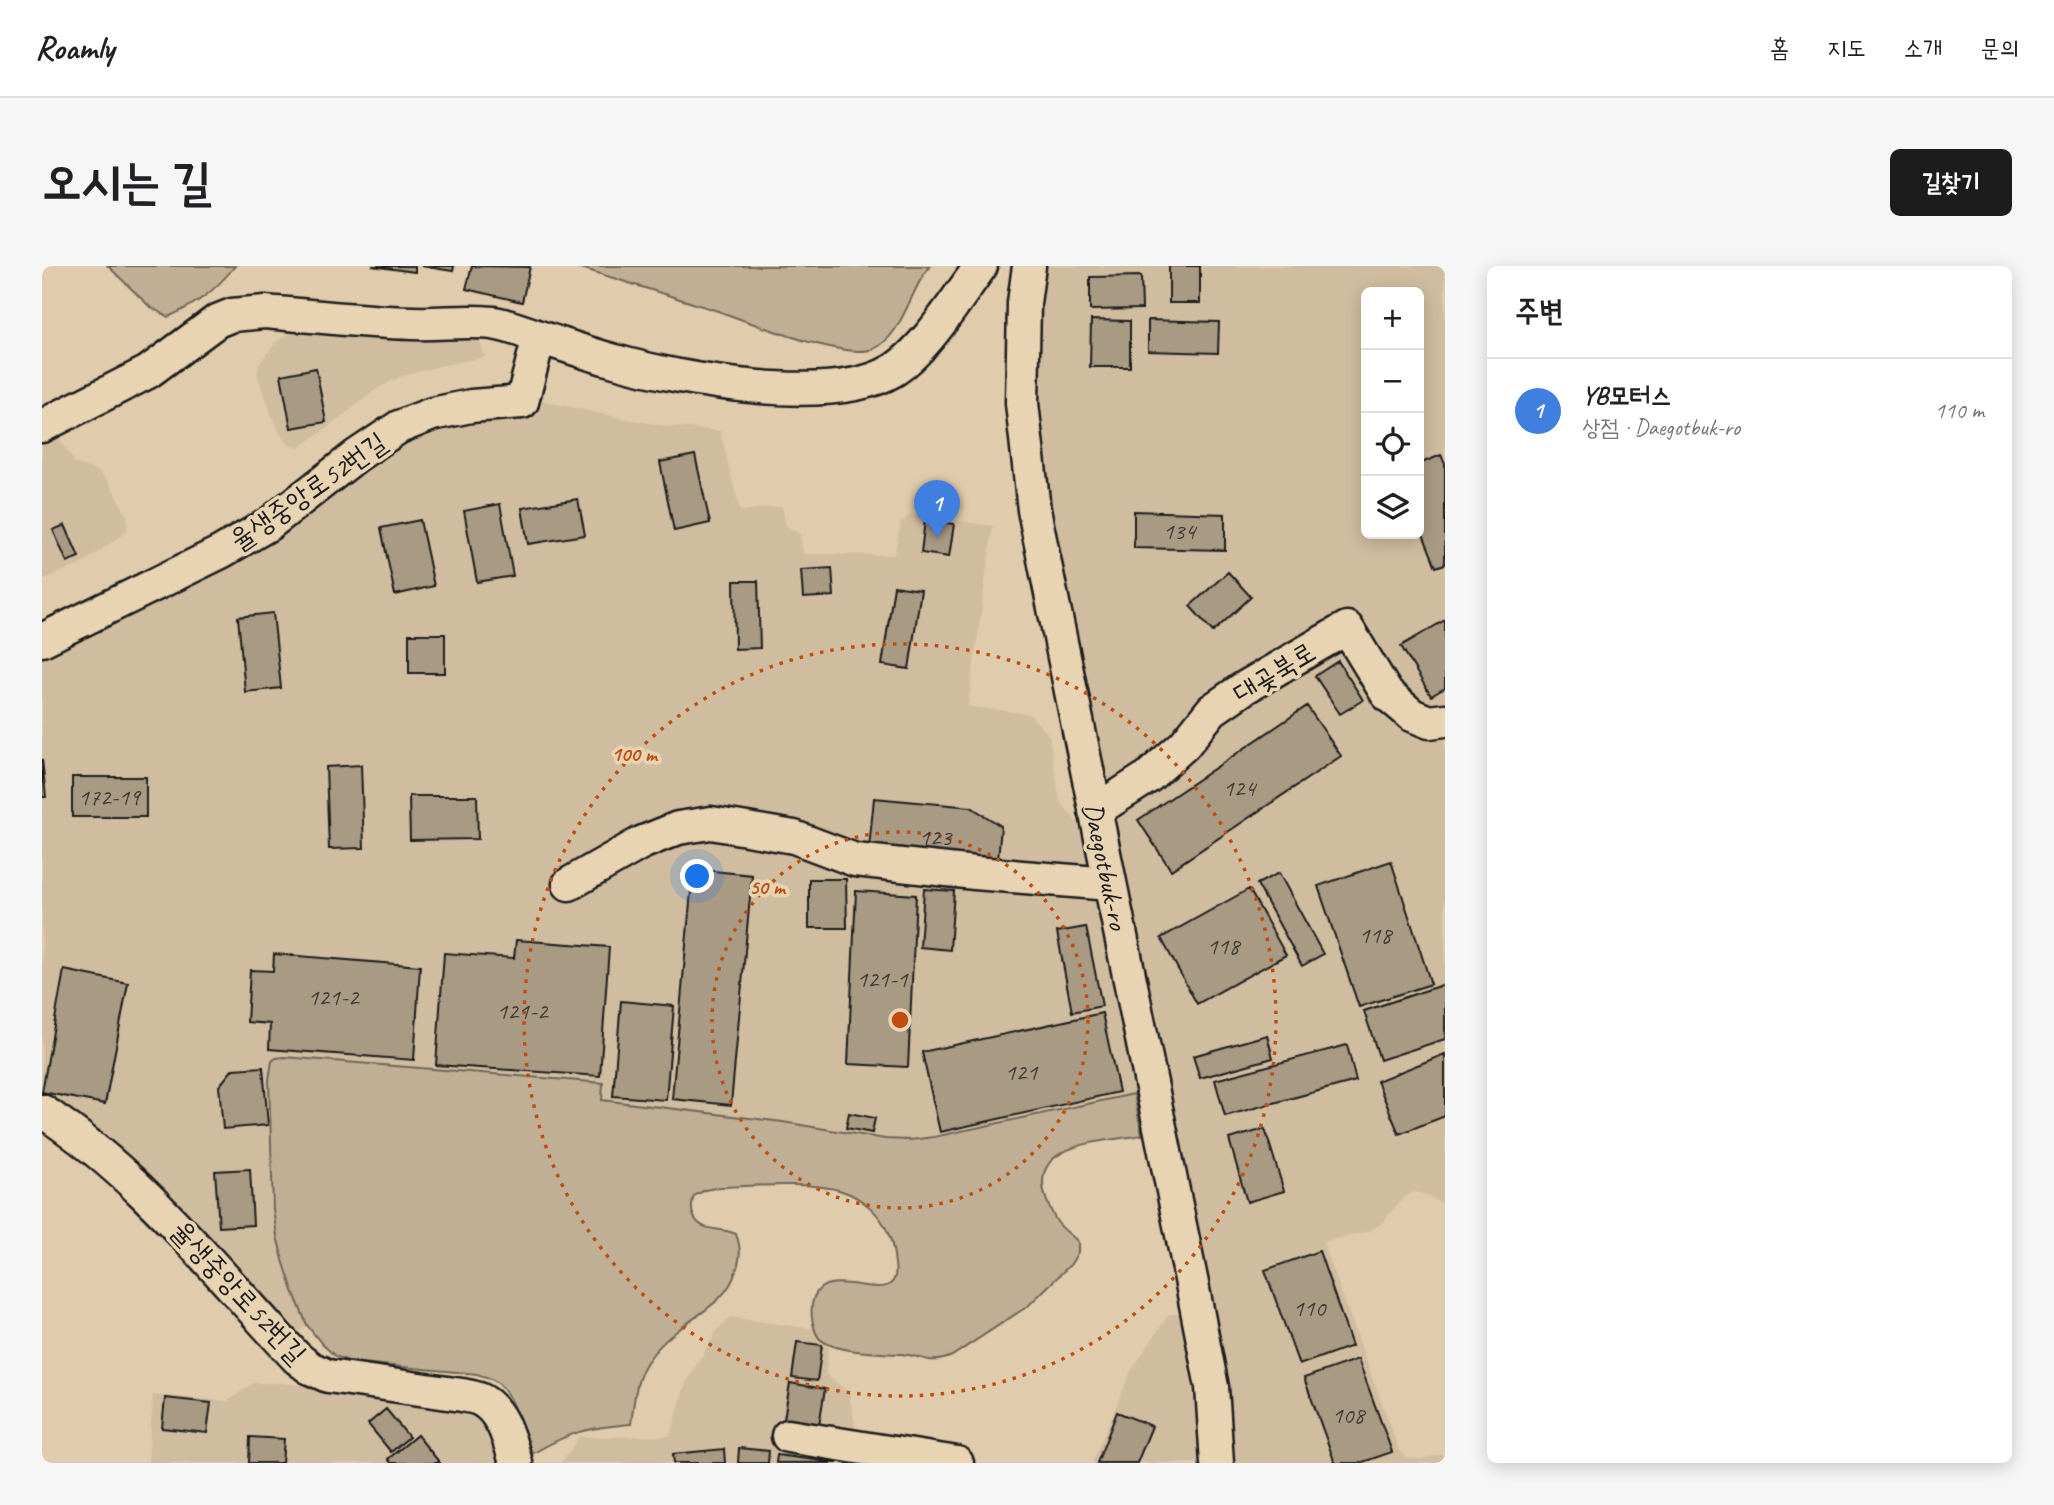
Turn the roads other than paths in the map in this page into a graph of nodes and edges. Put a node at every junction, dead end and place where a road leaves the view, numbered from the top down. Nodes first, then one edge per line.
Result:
1 (981, 266) edge
2 (1029, 266) edge
3 (539, 337) junction
4 (42, 426) edge
5 (42, 640) edge
6 (1445, 720) edge
7 (1095, 811) junction
8 (569, 884) dead end
9 (1110, 884) junction
10 (42, 1111) edge
11 (788, 1436) dead end
12 (516, 1463) edge
13 (957, 1463) edge
14 (1217, 1463) edge

1 - 3 street
2 - 7 street, Daegotbuk-ro
3 - 4 street
3 - 5 street, 율생중앙로52번길
6 - 7 street, 대곶북로
7 - 9 street, Daegotbuk-ro
8 - 9 street
9 - 14 street, Daegotbuk-ro
10 - 12 street, 율생중앙로52번길
11 - 13 street

